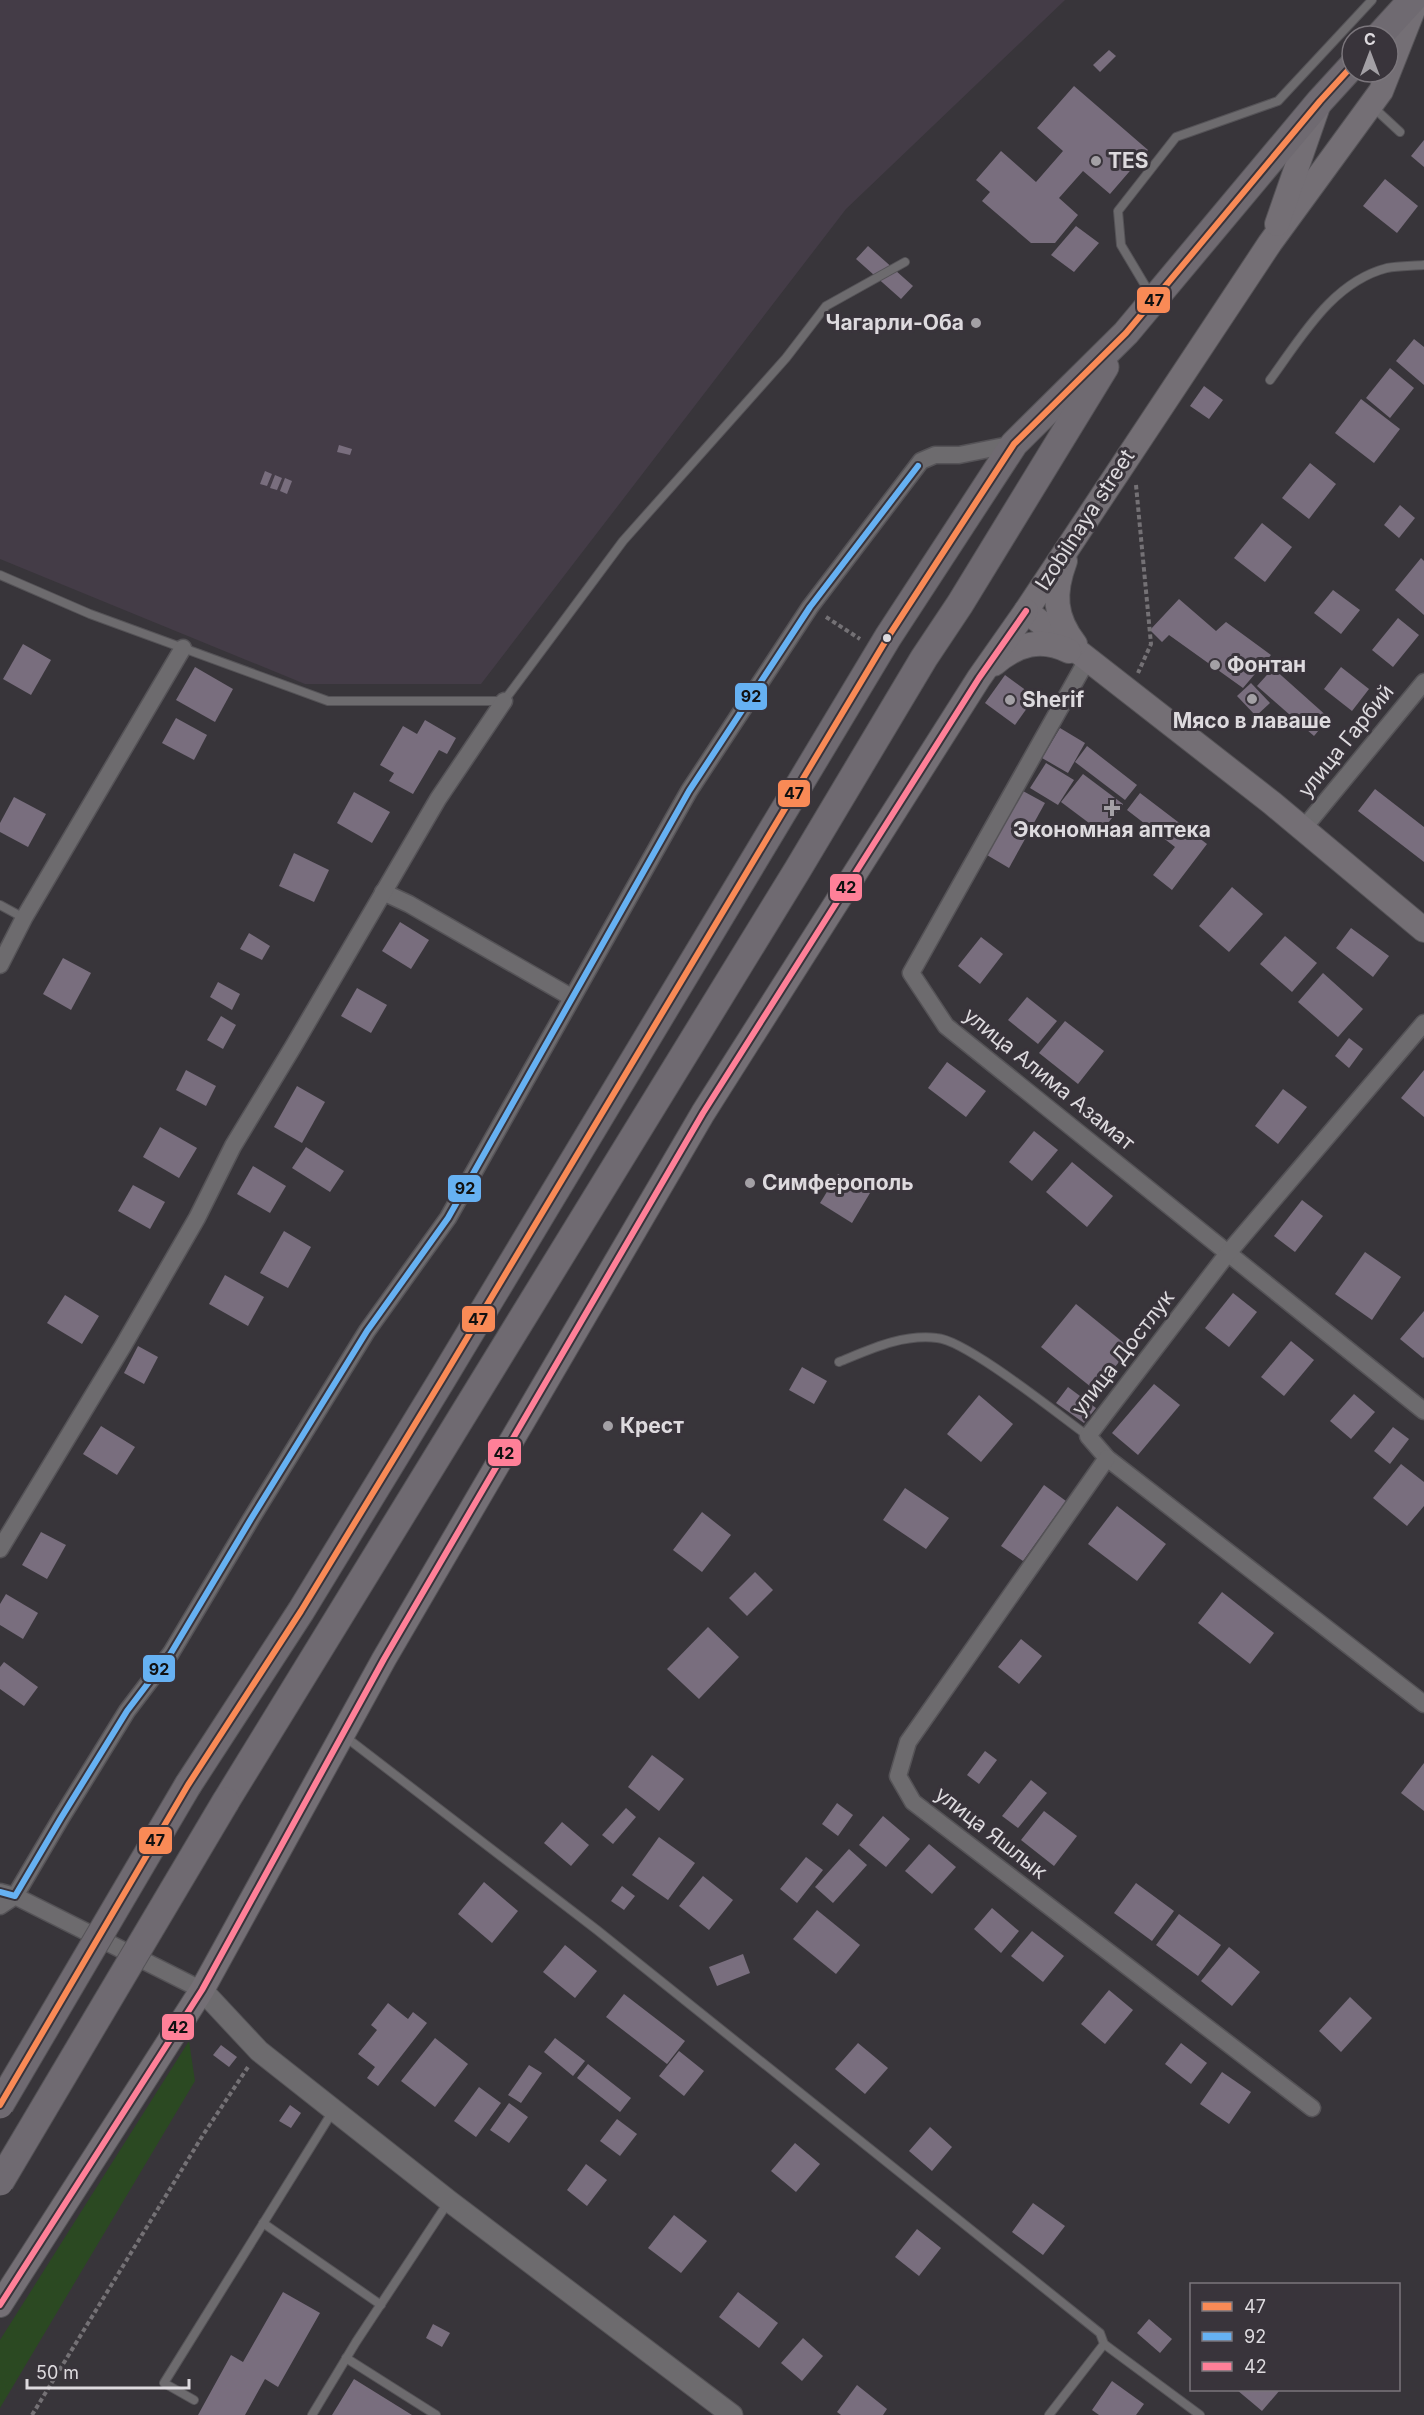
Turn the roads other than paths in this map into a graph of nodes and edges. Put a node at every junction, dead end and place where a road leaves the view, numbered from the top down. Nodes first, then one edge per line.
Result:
1 (1372, 0) edge
2 (1412, 0) edge
3 (1417, 0) edge
4 (1390, 24) edge
5 (1340, 79) edge
6 (1320, 101) junction
7 (1370, 105) junction
8 (1400, 132) dead end
9 (1270, 243) junction
10 (905, 262) dead end
11 (1424, 265) edge
12 (1153, 299) junction
13 (1126, 333) junction
14 (1270, 380) dead end
15 (1014, 444) junction
16 (1078, 531) junction
17 (0, 575) edge
18 (1026, 611) junction
19 (183, 648) junction
20 (1087, 660) junction
21 (982, 674) junction
22 (1424, 682) edge
23 (504, 701) junction
24 (1303, 829) junction
25 (383, 892) junction
26 (0, 904) edge
27 (24, 918) junction
28 (1424, 930) edge
29 (0, 965) edge
30 (571, 997) junction
31 (1424, 1023) edge
32 (1228, 1253) junction
33 (839, 1362) dead end
34 (1424, 1411) edge
35 (1088, 1436) junction
36 (1107, 1458) junction
37 (0, 1549) edge
38 (1424, 1704) edge
39 (343, 1734) junction
40 (8, 1894) edge
41 (0, 1906) edge
42 (202, 1990) junction
43 (0, 2105) edge
44 (1312, 2108) dead end
45 (334, 2110) junction
46 (0, 2182) edge
47 (449, 2201) junction
48 (263, 2223) junction
49 (0, 2304) edge
50 (381, 2305) junction
51 (1104, 2344) junction
52 (346, 2358) junction
53 (194, 2400) dead end
54 (312, 2415) edge
55 (436, 2415) edge
56 (732, 2415) edge
57 (1049, 2415) edge
58 (1200, 2415) edge

1 - 12 lane
2 - 4 main road
3 - 7 main road, Izobilnaya street
5 - 6 main road
6 - 9 main road
6 - 12 main road
7 - 8 lane
7 - 9 main road, Izobilnaya street
9 - 16 main road, Izobilnaya street
10 - 23 lane
11 - 14 lane
12 - 13 main road
13 - 15 main road
13 - 46 main road, bridge
15 - 30 street
15 - 43 main road, bridge
16 - 18 main road, Izobilnaya street
16 - 20 main road
17 - 19 lane
18 - 20 main road, Izobilnaya street
18 - 21 main road
19 - 23 lane
19 - 27 street
20 - 21 main road
20 - 24 main road, Izobilnaya street
20 - 32 street, улица Алима Азамат
21 - 39 main road
22 - 24 street, улица Гарбий
23 - 25 street
24 - 28 main road, Izobilnaya street
25 - 30 street
25 - 37 street
26 - 27 lane
27 - 29 street
30 - 40 street
31 - 32 street, улица Достлук
32 - 34 street, улица Алима Азамат
32 - 35 street, улица Достлук
33 - 35 lane
35 - 36 street, улица Достлук
36 - 38 street, улица Достлук
36 - 44 street, улица Яшлык
39 - 42 main road
39 - 51 lane
40 - 41 street
40 - 42 street
42 - 45 street
42 - 49 main road
45 - 47 street
45 - 48 lane
47 - 50 lane
47 - 56 street
48 - 50 lane
48 - 53 lane
50 - 52 lane
51 - 57 lane
51 - 58 lane
52 - 54 lane
52 - 55 lane

